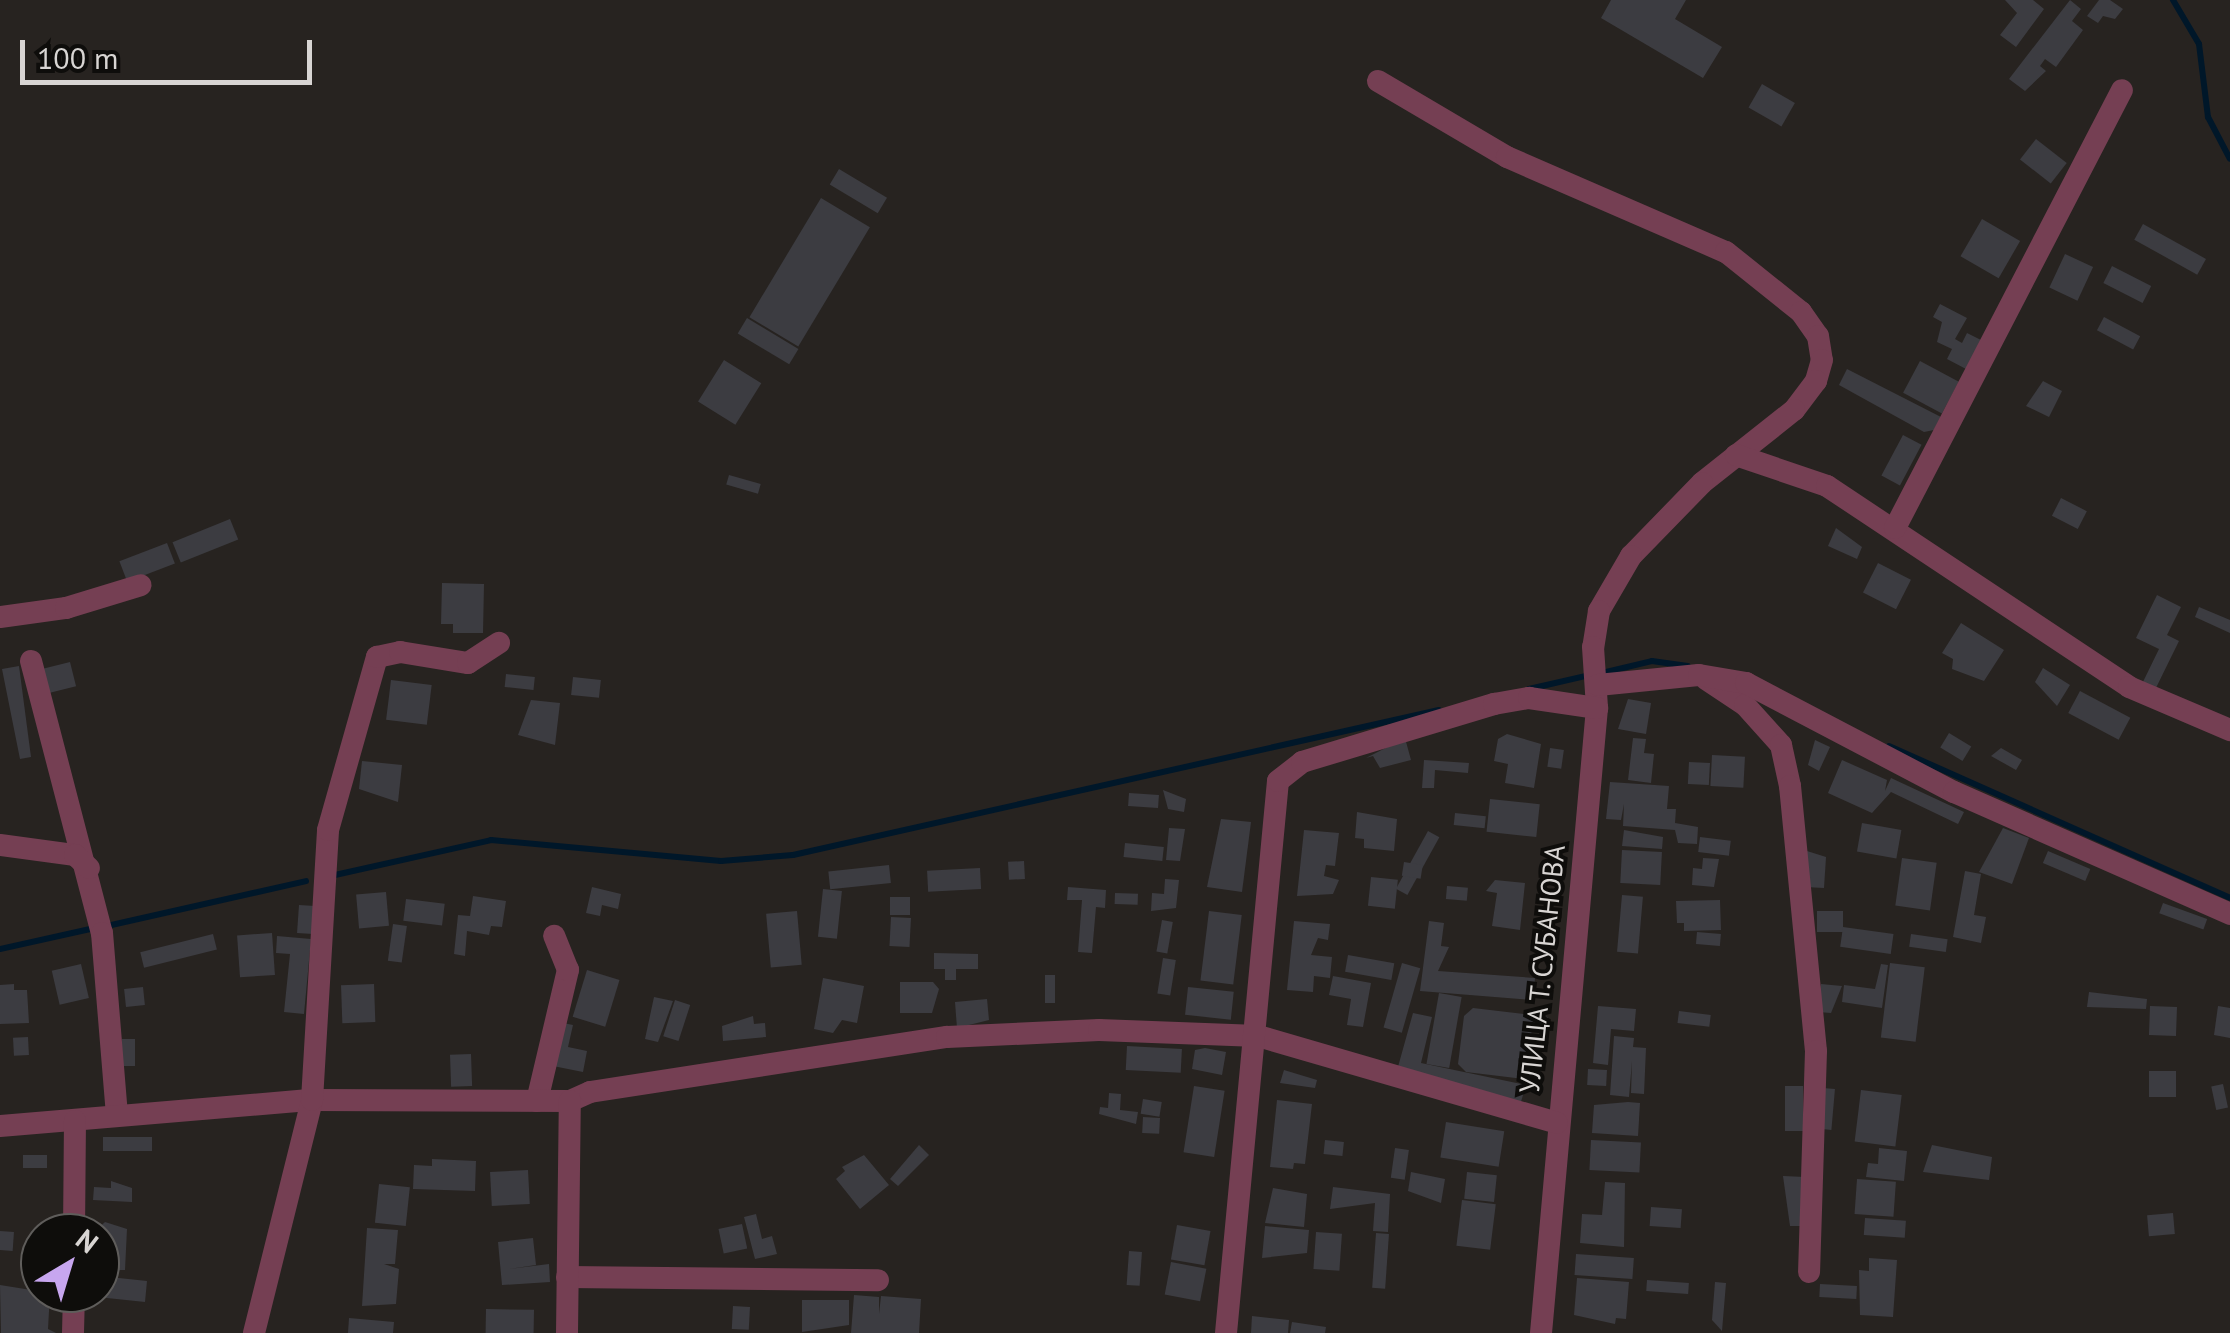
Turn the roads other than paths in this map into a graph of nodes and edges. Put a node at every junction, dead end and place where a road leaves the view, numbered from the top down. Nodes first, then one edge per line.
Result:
1 (1378, 81) dead end
2 (2122, 90) dead end
3 (1736, 454) junction
4 (1895, 528) junction
5 (140, 585) dead end
6 (0, 617) edge
7 (499, 642) dead end
8 (31, 661) dead end
9 (1699, 675) junction
10 (1597, 690) junction
11 (2230, 730) edge
12 (0, 845) edge
13 (89, 868) junction
14 (2230, 914) edge
15 (554, 936) dead end
16 (1258, 1036) junction
17 (312, 1100) junction
18 (537, 1101) junction
19 (570, 1101) junction
20 (116, 1114) junction
21 (75, 1120) junction
22 (1557, 1122) junction
23 (0, 1126) edge
24 (74, 1213) edge
25 (1810, 1272) dead end
26 (567, 1277) junction
27 (878, 1280) dead end
28 (254, 1333) edge
29 (567, 1333) edge
30 (1226, 1333) edge
31 (1540, 1333) edge

1 - 3 street
2 - 4 street
3 - 4 street
3 - 10 street, УЛИЦА Т. СУБАНОВА
4 - 11 street
5 - 6 street
7 - 17 street
8 - 13 street
9 - 10 street
9 - 14 street
9 - 25 street
10 - 16 street
10 - 22 street, УЛИЦА Т. СУБАНОВА
12 - 13 street
13 - 20 street
15 - 18 street
16 - 19 street
16 - 22 street
16 - 30 street
17 - 18 street
17 - 20 street
17 - 28 street
18 - 19 street
19 - 26 street
20 - 21 street
21 - 23 street
21 - 24 street
22 - 31 street, УЛИЦА Т. СУБАНОВА
26 - 27 street
26 - 29 street

